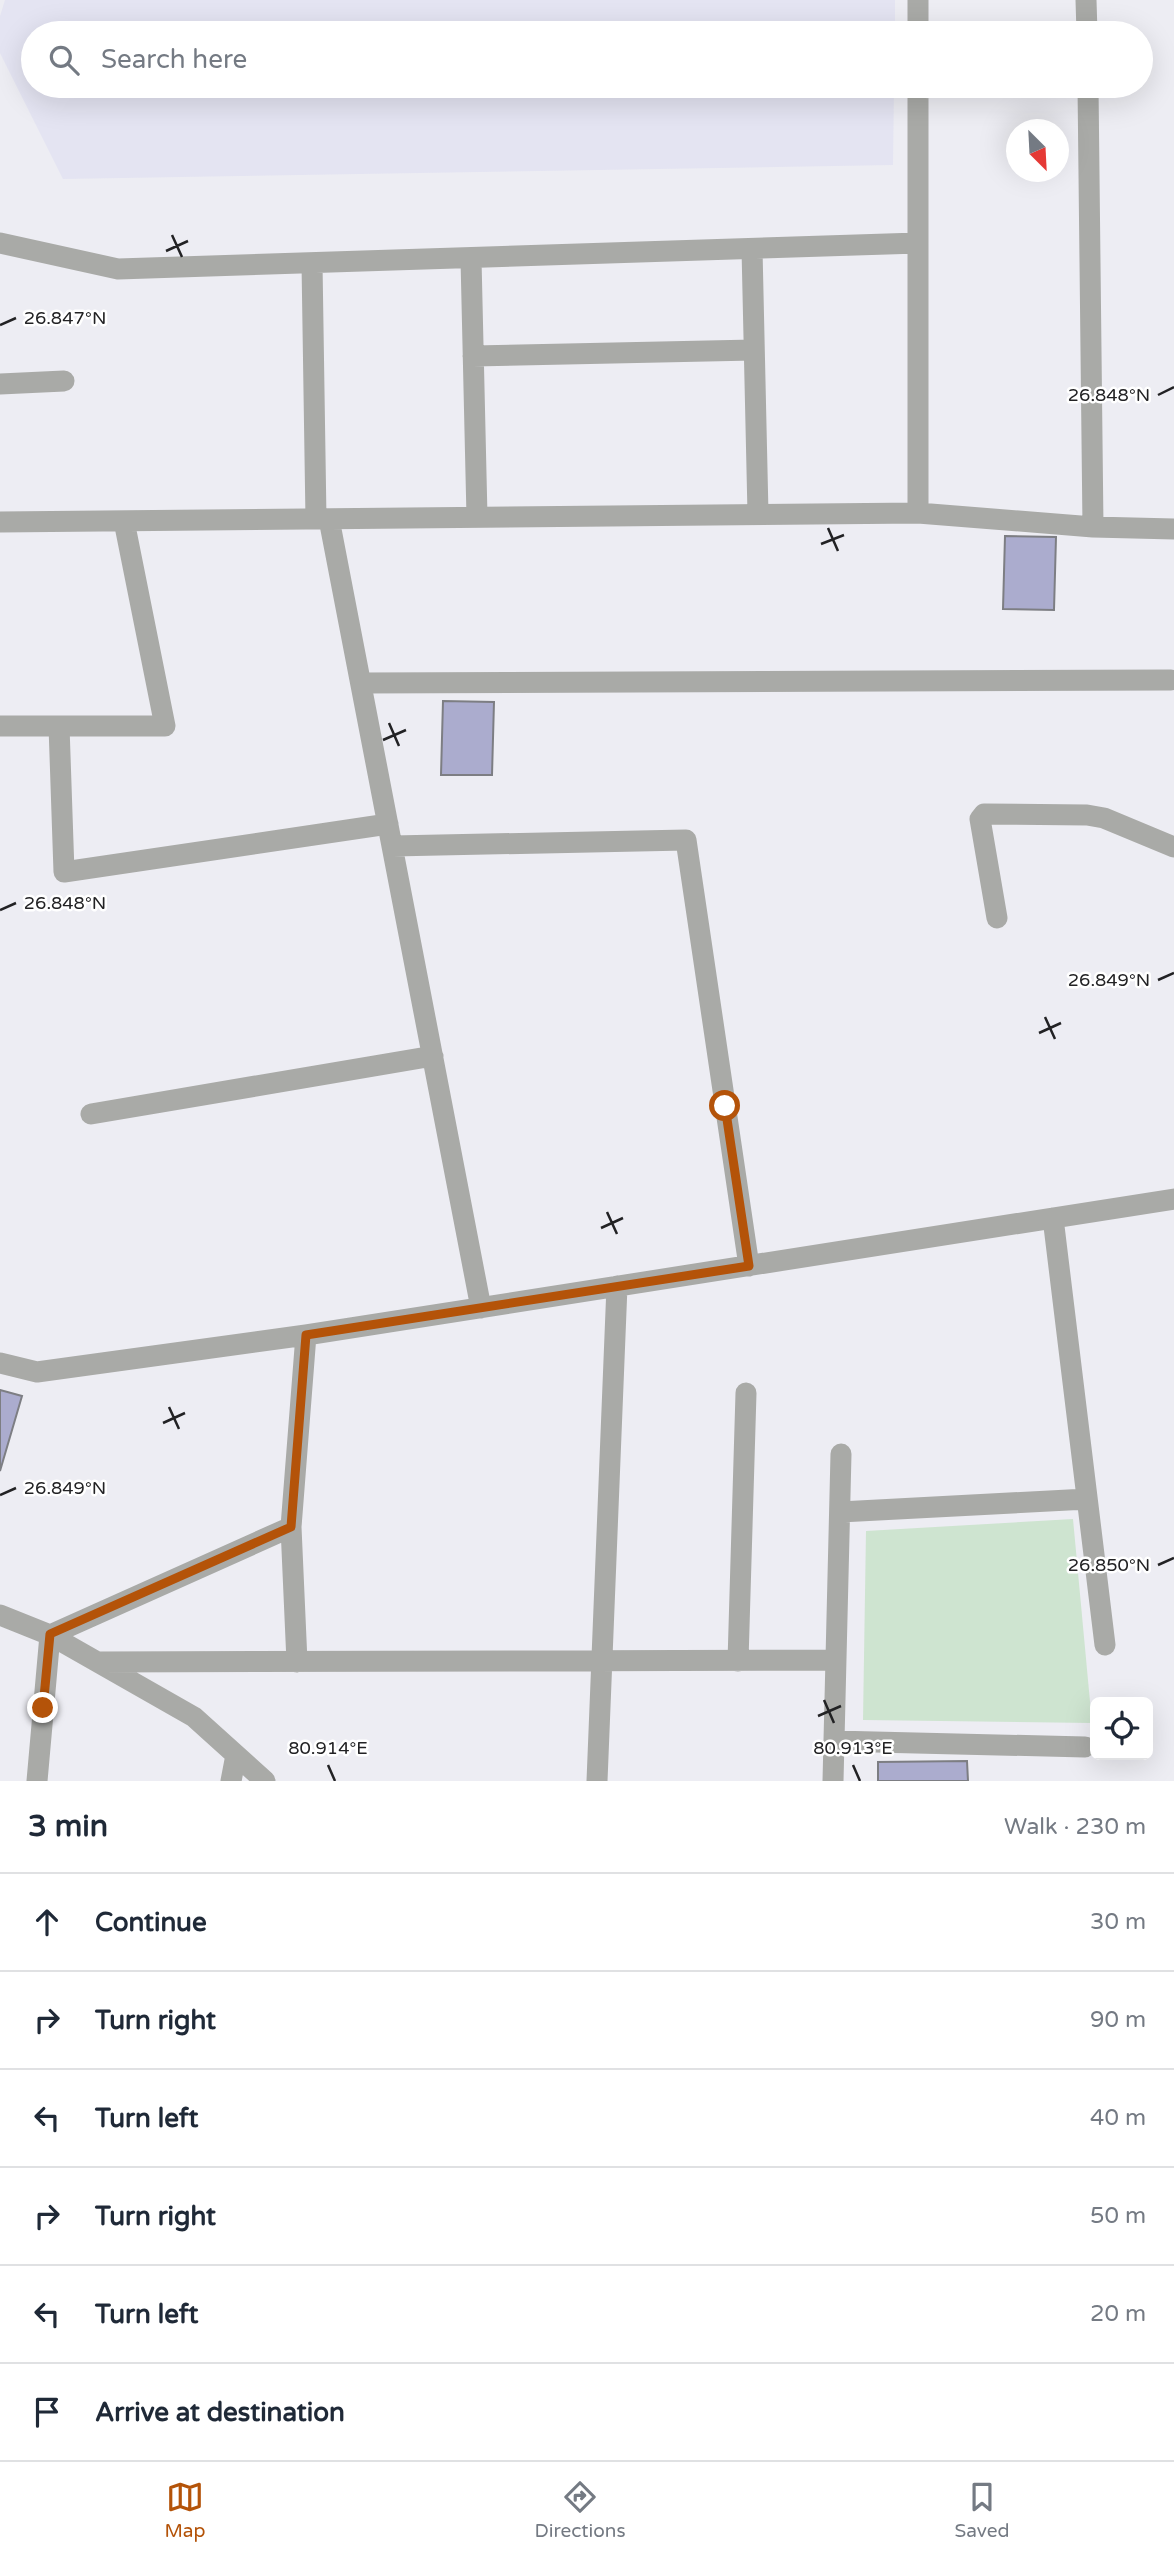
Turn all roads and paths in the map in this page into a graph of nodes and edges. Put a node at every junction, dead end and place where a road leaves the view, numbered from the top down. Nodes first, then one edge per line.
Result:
1 (918, 0) edge
2 (1086, 0) edge
3 (918, 21) edge
4 (1087, 21) edge
5 (918, 98) edge
6 (1088, 98) edge
7 (0, 243) edge
8 (918, 243) junction
9 (752, 249) junction
10 (471, 258) junction
11 (312, 263) junction
12 (754, 350) junction
13 (473, 356) junction
14 (64, 381) dead end
15 (0, 384) edge
16 (918, 513) junction
17 (758, 514) junction
18 (477, 517) junction
19 (322, 519) junction
20 (124, 521) junction
21 (0, 522) edge
22 (1093, 527) junction
23 (1174, 529) edge
24 (1171, 680) dead end
25 (361, 683) junction
26 (0, 726) edge
27 (59, 726) junction
28 (388, 824) junction
29 (393, 846) junction
30 (1174, 847) edge
31 (997, 918) dead end
32 (433, 1056) junction
33 (91, 1114) dead end
34 (1174, 1199) edge
35 (1052, 1217) junction
36 (749, 1266) junction
37 (617, 1286) junction
38 (481, 1308) junction
39 (306, 1335) junction
40 (0, 1363) edge
41 (746, 1393) dead end
42 (841, 1454) dead end
43 (1087, 1499) junction
44 (840, 1512) junction
45 (291, 1527) junction
46 (0, 1615) edge
47 (50, 1634) junction
48 (1105, 1645) dead end
49 (836, 1660) junction
50 (602, 1661) junction
51 (738, 1661) junction
52 (98, 1662) junction
53 (297, 1662) junction
54 (834, 1741) junction
55 (1085, 1747) dead end
56 (236, 1755) junction
57 (37, 1781) edge
58 (231, 1781) edge
59 (265, 1781) edge
60 (597, 1781) edge
61 (833, 1781) edge

1 - 3 street
2 - 4 street
5 - 8 street
6 - 22 street
7 - 11 street
8 - 9 street
8 - 16 street
9 - 10 street
9 - 12 street
10 - 11 street
10 - 13 street
11 - 19 street
12 - 13 street
12 - 17 street
13 - 18 street
14 - 15 street
16 - 17 street
16 - 22 street
17 - 18 street
18 - 19 street
19 - 20 street
19 - 25 street
20 - 21 street
20 - 27 street
22 - 23 street
24 - 25 street
25 - 28 street
26 - 27 street
27 - 28 street
28 - 29 street
29 - 32 street
29 - 36 street
30 - 31 street
32 - 33 street
32 - 38 street
34 - 35 street
35 - 36 street
35 - 43 street
36 - 37 street
37 - 38 street
37 - 50 street
38 - 39 street
39 - 40 street
39 - 45 street
41 - 51 street
42 - 44 street
43 - 44 street
43 - 48 street
44 - 49 street
45 - 47 street
45 - 53 street
46 - 47 street
47 - 52 street
47 - 57 street
49 - 51 street
49 - 54 street
50 - 51 street
50 - 53 street
50 - 60 street
52 - 53 street
52 - 56 street
54 - 55 street
54 - 61 street
56 - 58 street
56 - 59 street

